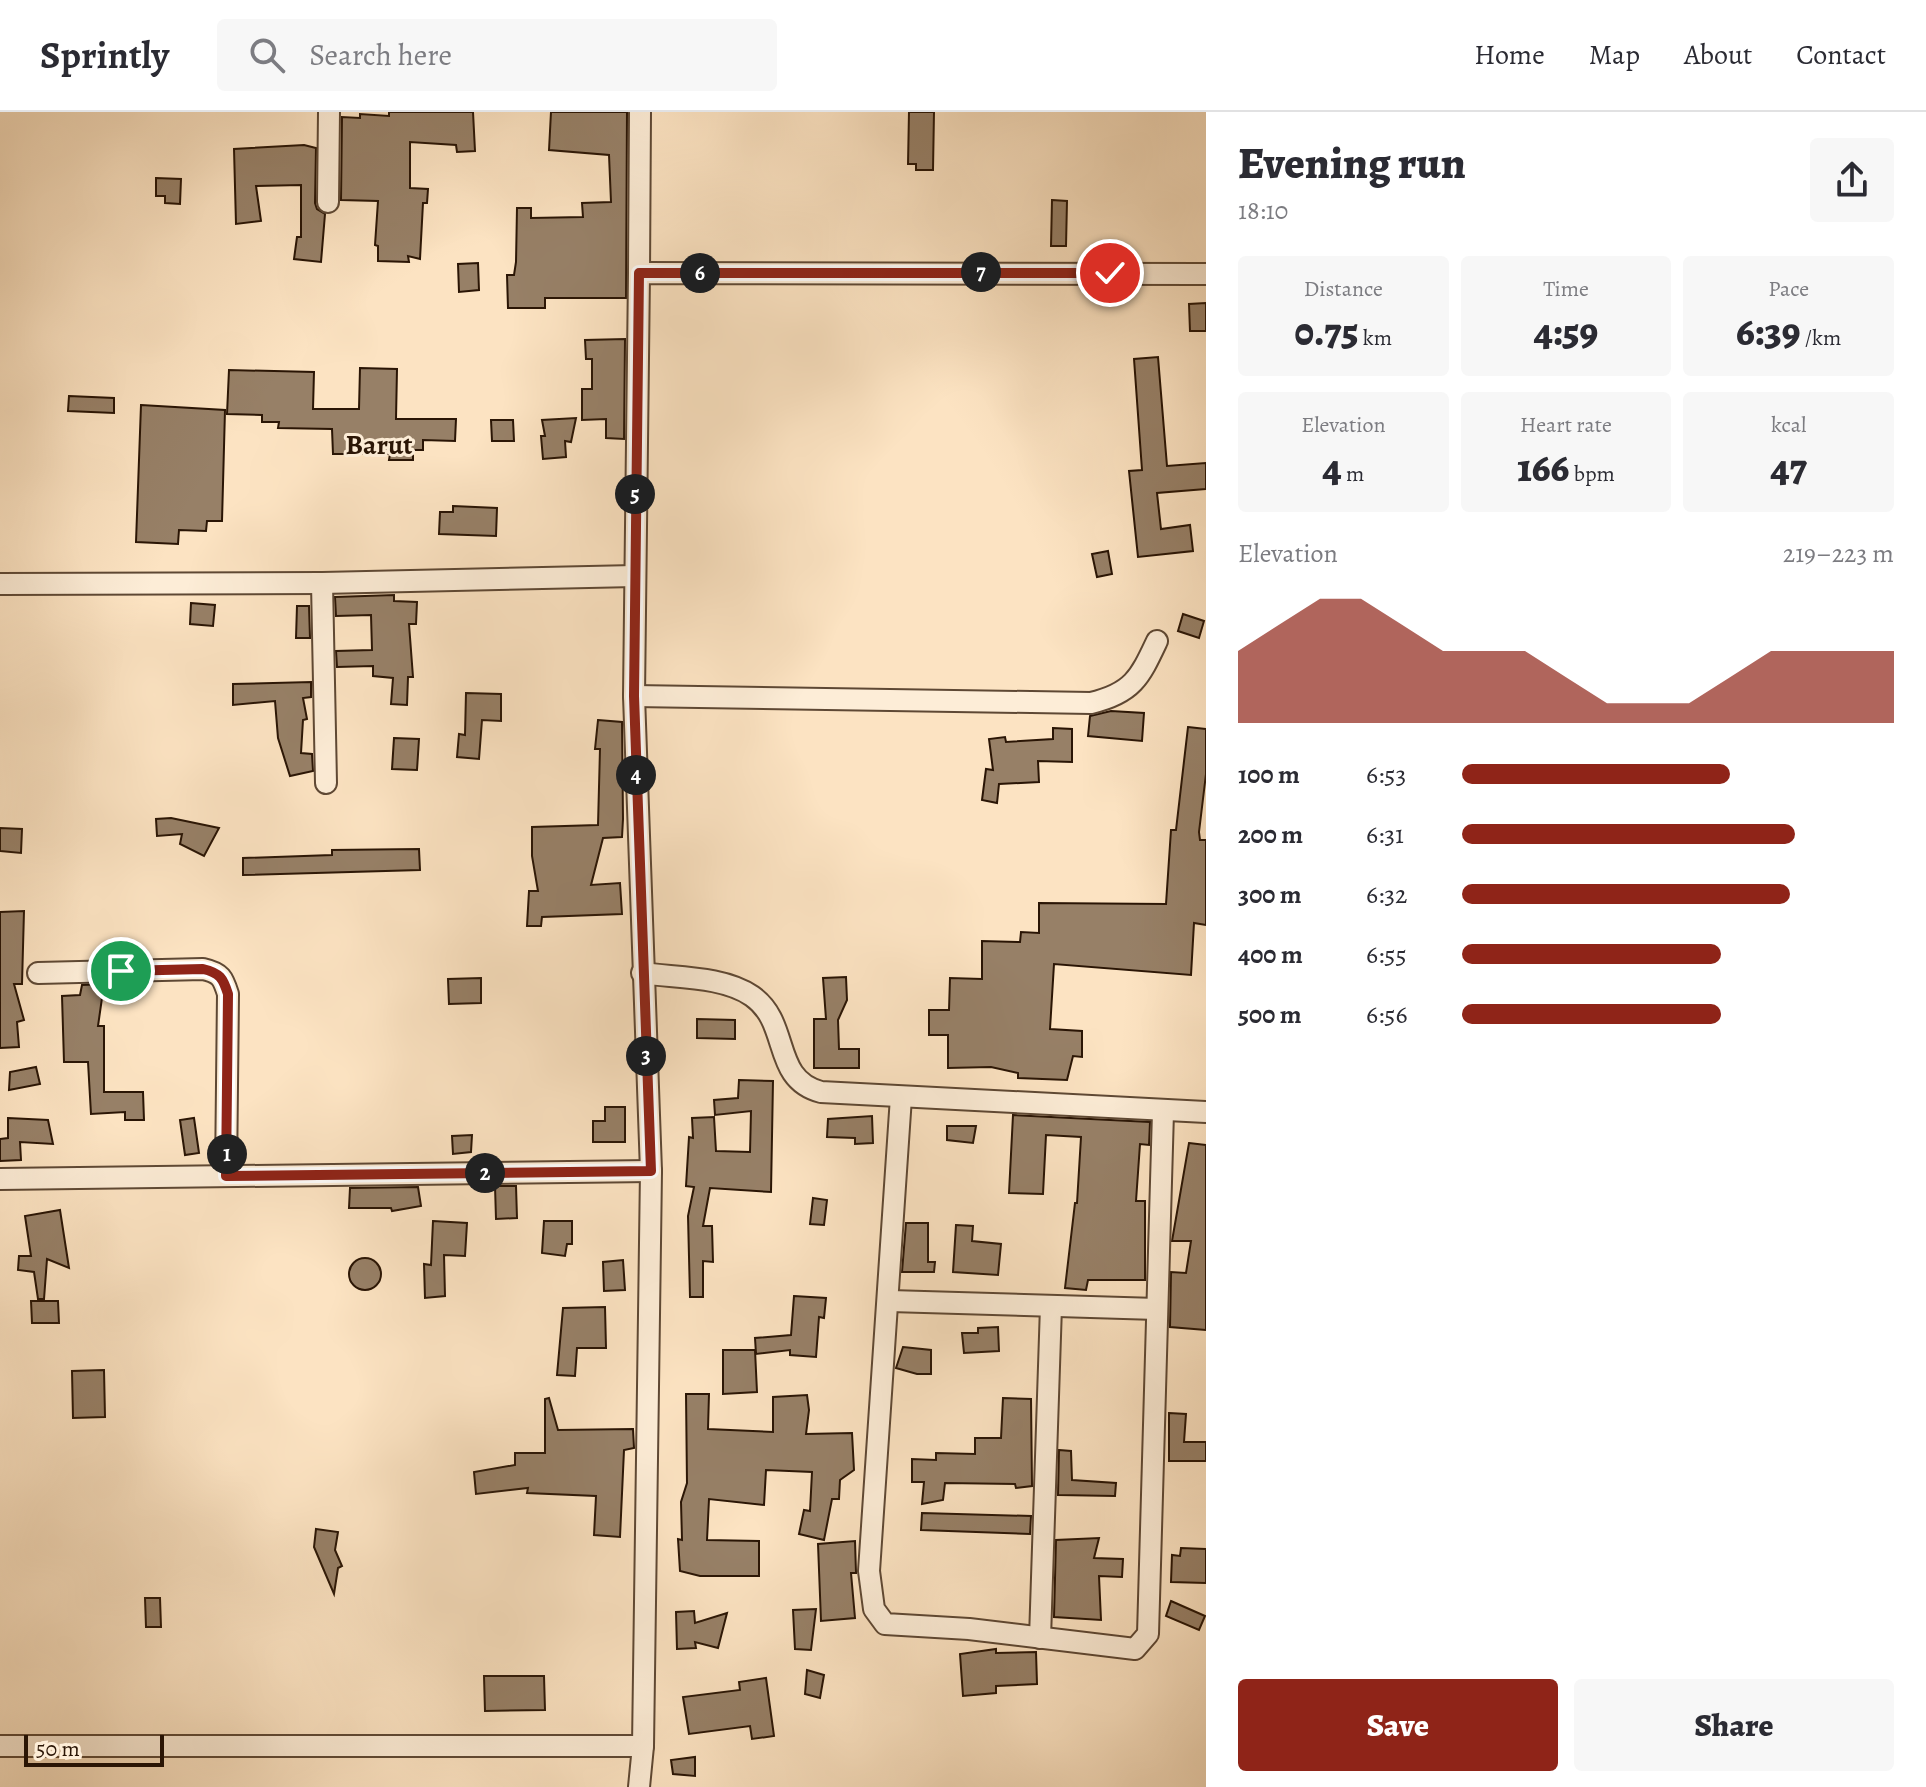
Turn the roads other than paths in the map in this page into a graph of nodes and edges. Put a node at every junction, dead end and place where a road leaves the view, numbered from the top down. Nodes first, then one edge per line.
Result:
1 (329, 112) edge
2 (640, 112) edge
3 (328, 202) dead end
4 (639, 273) junction
5 (1206, 274) edge
6 (635, 576) junction
7 (322, 583) junction
8 (0, 584) edge
9 (1157, 641) dead end
10 (634, 696) junction
11 (326, 783) dead end
12 (38, 973) dead end
13 (642, 973) junction
14 (901, 1097) junction
15 (1163, 1112) junction
16 (1206, 1112) edge
17 (651, 1171) junction
18 (226, 1176) junction
19 (0, 1179) edge
20 (890, 1301) junction
21 (1051, 1306) junction
22 (1157, 1309) junction
23 (1040, 1638) junction
24 (0, 1746) edge
25 (643, 1746) junction
26 (639, 1787) edge

1 - 3 street
2 - 4 street
4 - 5 street
4 - 6 street
6 - 7 street
6 - 10 street
7 - 8 street
7 - 11 street
9 - 10 street
10 - 13 street
12 - 18 street
13 - 14 street
13 - 17 street
14 - 15 street
14 - 20 street
15 - 16 street
15 - 22 street
17 - 18 street
17 - 25 street
18 - 19 street
20 - 21 street
20 - 23 street
21 - 22 street
21 - 23 street
22 - 23 street
24 - 25 street
25 - 26 street

